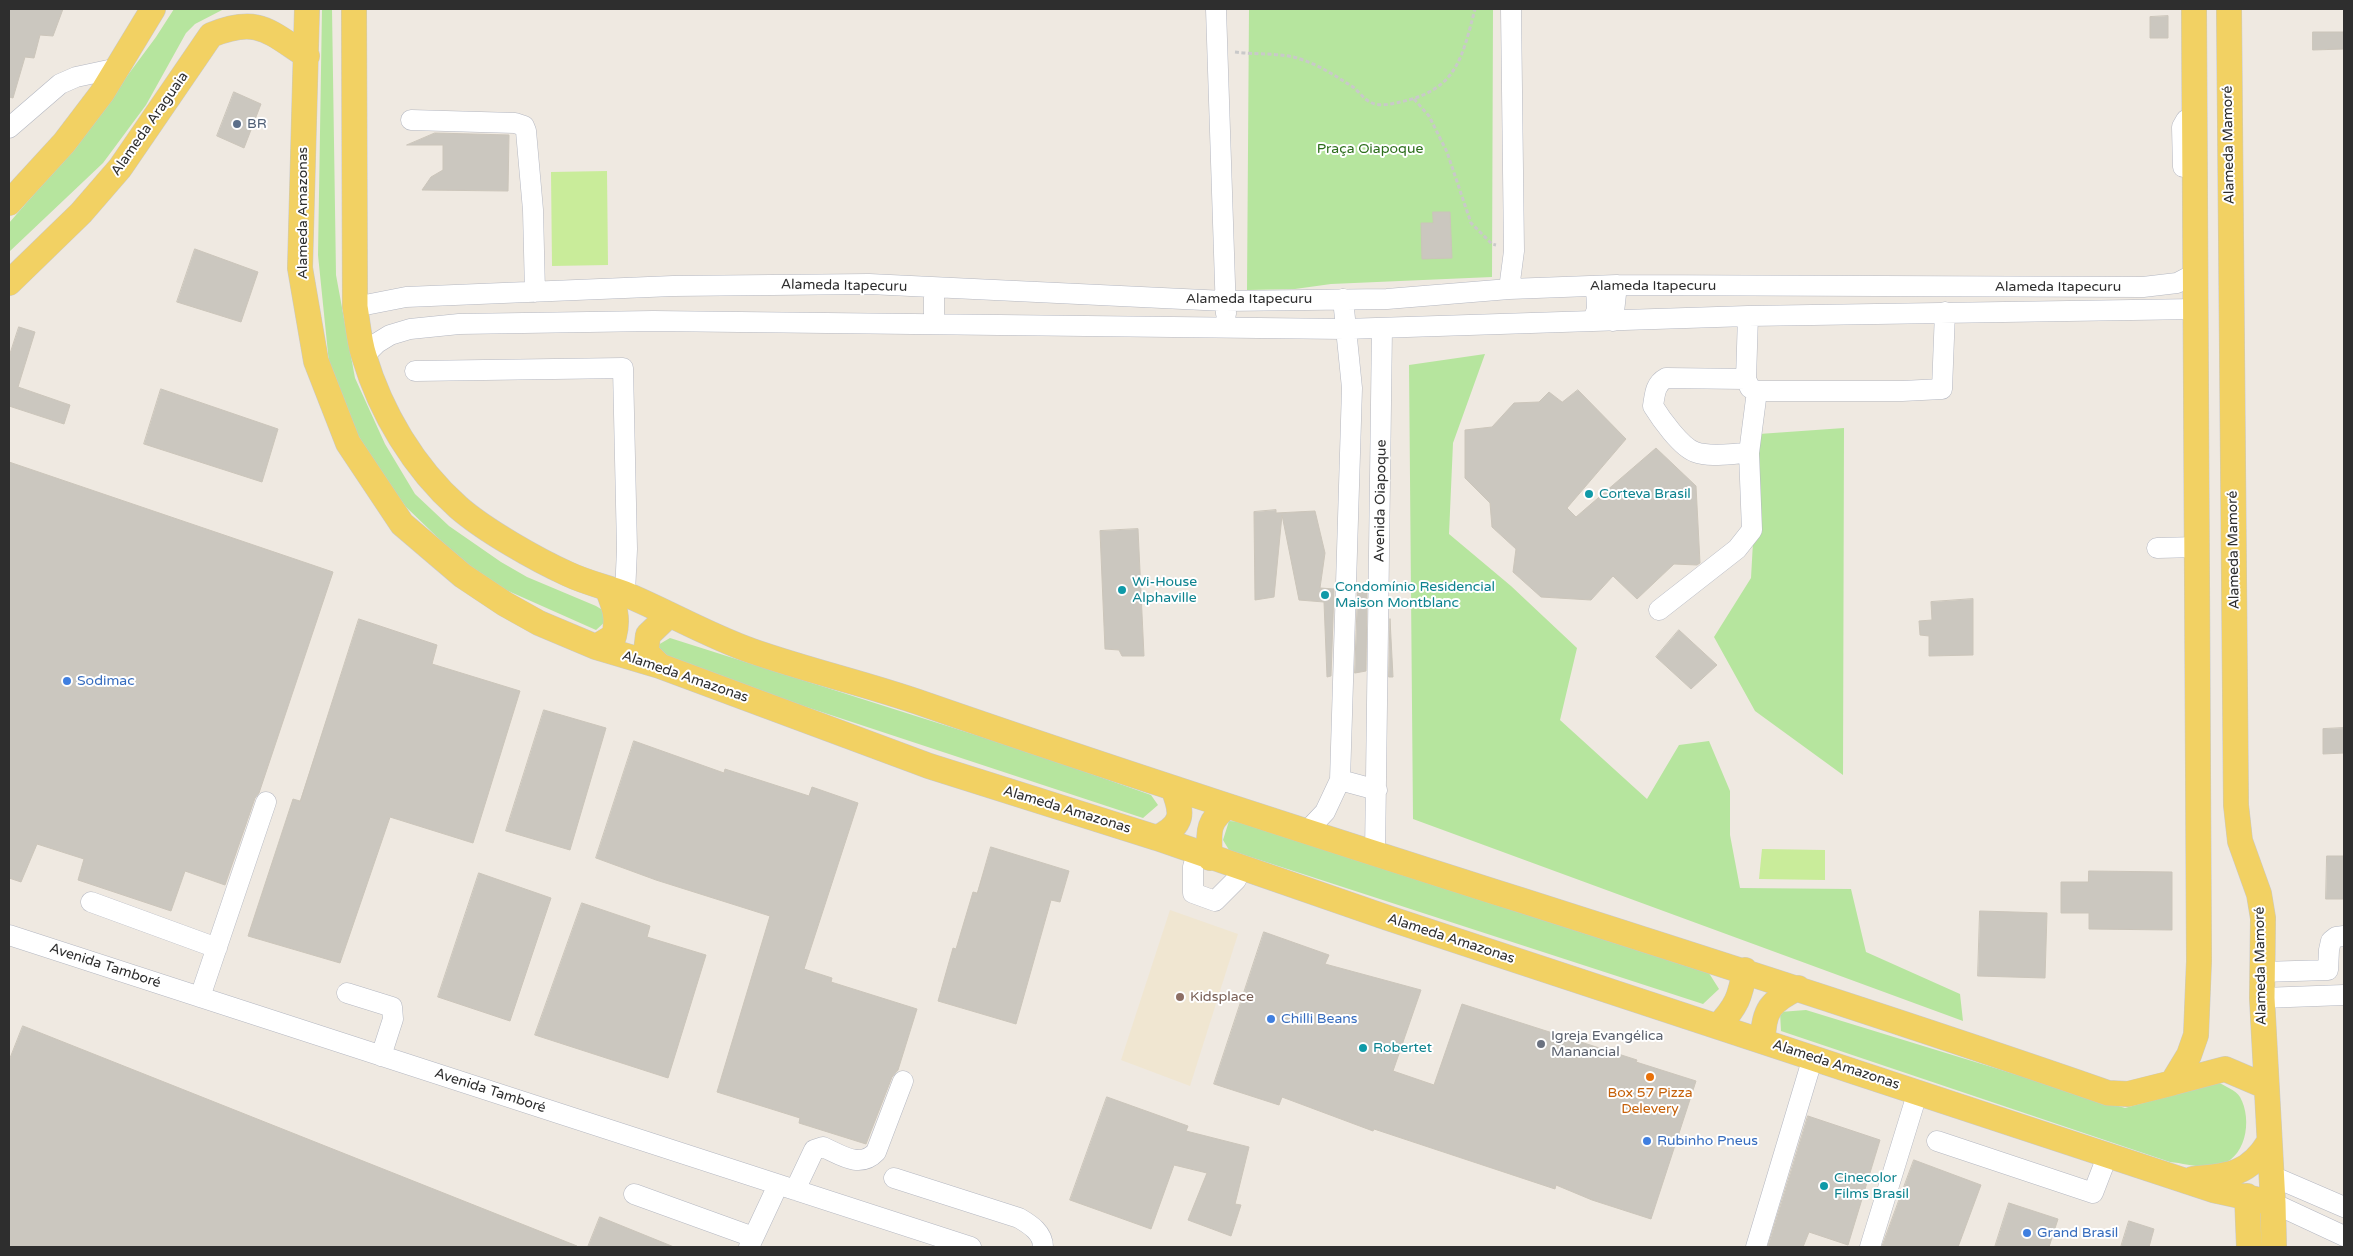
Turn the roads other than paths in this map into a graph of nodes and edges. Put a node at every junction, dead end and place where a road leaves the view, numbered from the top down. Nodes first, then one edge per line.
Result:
1 (153, 9) edge
2 (307, 9) edge
3 (354, 9) edge
4 (1216, 9) edge
5 (1511, 9) edge
6 (2194, 9) edge
7 (2229, 9) edge
8 (307, 56) junction
9 (118, 68) junction
10 (2229, 117) junction
11 (2194, 118) junction
12 (411, 120) dead end
13 (9, 128) edge
14 (9, 203) edge
15 (2196, 273) junction
16 (9, 283) edge
17 (1617, 285) junction
18 (1596, 286) junction
19 (2143, 287) junction
20 (934, 288) junction
21 (1508, 289) junction
22 (535, 292) junction
23 (406, 297) junction
24 (1343, 299) junction
25 (1225, 301) junction
26 (355, 307) junction
27 (2141, 309) junction
28 (2196, 310) junction
29 (1945, 312) junction
30 (1748, 316) junction
31 (1592, 321) junction
32 (1613, 321) junction
33 (934, 324) junction
34 (1227, 328) junction
35 (1382, 328) junction
36 (410, 329) junction
37 (1345, 329) junction
38 (364, 356) junction
39 (416, 372) dead end
40 (1751, 385) junction
41 (1749, 452) junction
42 (2197, 547) junction
43 (2157, 548) dead end
44 (616, 591) junction
45 (1659, 610) dead end
46 (669, 615) junction
47 (596, 646) junction
48 (660, 666) junction
49 (2236, 692) junction
50 (2198, 694) junction
51 (1340, 780) junction
52 (1173, 788) junction
53 (1377, 790) junction
54 (266, 802) dead end
55 (1228, 806) junction
56 (1308, 830) junction
57 (1157, 838) junction
58 (1375, 854) junction
59 (1204, 855) junction
60 (1241, 869) junction
61 (91, 902) dead end
62 (9, 935) edge
63 (2344, 936) edge
64 (217, 948) junction
65 (1745, 970) junction
66 (2328, 970) junction
67 (2262, 972) junction
68 (1798, 988) junction
69 (347, 993) dead end
70 (2336, 995) edge
71 (200, 997) junction
72 (2262, 998) junction
73 (1718, 1026) junction
74 (1763, 1041) junction
75 (381, 1056) junction
76 (1813, 1057) junction
77 (903, 1081) dead end
78 (2172, 1083) junction
79 (2265, 1086) junction
80 (1918, 1092) junction
81 (1937, 1142) dead end
82 (2269, 1142) junction
83 (2108, 1154) junction
84 (2272, 1176) junction
85 (894, 1178) dead end
86 (2185, 1179) junction
87 (787, 1187) junction
88 (634, 1194) dead end
89 (2247, 1196) junction
90 (2273, 1203) junction
91 (2344, 1207) edge
92 (2344, 1236) edge
93 (751, 1242) edge
94 (971, 1247) edge
95 (1043, 1247) edge
96 (1756, 1247) edge
97 (1870, 1247) edge
98 (2249, 1247) edge
99 (2274, 1247) edge

1 - 9 main road
2 - 8 main road, Alameda Amazonas
3 - 26 main road
4 - 25 street
5 - 21 street
6 - 11 main road
7 - 10 main road, Alameda Mamoré
8 - 16 main road, Alameda Araguaia
8 - 47 main road, Alameda Amazonas
9 - 13 street
9 - 14 main road
10 - 11 main road
10 - 49 main road, Alameda Mamoré
11 - 15 main road
12 - 22 street
15 - 19 street, Alameda Itapecuru
15 - 28 main road
17 - 18 street, Alameda Itapecuru
17 - 19 street, Alameda Itapecuru
17 - 32 street
18 - 21 street, Alameda Itapecuru
18 - 31 street
19 - 27 street
20 - 22 street, Alameda Itapecuru
20 - 25 street, Alameda Itapecuru
20 - 33 street
21 - 24 street, Alameda Itapecuru
22 - 23 street, Alameda Itapecuru
23 - 26 street, Alameda Itapecuru
23 - 36 street
24 - 25 street, Alameda Itapecuru
24 - 37 street
25 - 34 street
26 - 38 main road
27 - 28 street, Alameda Itapecuru
27 - 29 street, Alameda Itapecuru
28 - 42 main road
29 - 30 street, Alameda Itapecuru
29 - 40 street
30 - 32 street, Alameda Itapecuru
30 - 40 street
31 - 32 street, Alameda Itapecuru
31 - 35 street, Alameda Itapecuru
33 - 34 street, Alameda Itapecuru
33 - 36 street, Alameda Itapecuru
34 - 37 street, Alameda Itapecuru
35 - 37 street, Alameda Itapecuru
35 - 53 street, Avenida Oiapoque
36 - 38 street, Alameda Itapecuru
37 - 51 street
38 - 44 main road
39 - 44 street
40 - 41 street
40 - 41 street
41 - 45 street
42 - 43 street
42 - 50 main road
44 - 46 main road
44 - 47 main road
46 - 48 main road
46 - 52 main road
47 - 48 main road, Alameda Amazonas
48 - 57 main road, Alameda Amazonas
49 - 50 main road
49 - 67 main road, Alameda Mamoré
50 - 78 main road
51 - 53 street
51 - 56 street
52 - 55 main road
52 - 57 main road
53 - 58 street, Avenida Oiapoque
54 - 64 street
55 - 56 main road
55 - 59 main road
56 - 58 main road
57 - 59 main road, Alameda Amazonas
58 - 65 main road
59 - 60 main road, Alameda Amazonas
59 - 60 street
60 - 73 main road, Alameda Amazonas
61 - 64 street
62 - 71 street, Avenida Tamboré
63 - 66 street
64 - 71 street
65 - 68 main road
65 - 73 main road
66 - 67 street
66 - 70 street
67 - 72 main road, Alameda Mamoré
68 - 74 main road
68 - 78 main road
69 - 75 street
70 - 72 street
71 - 75 street, Avenida Tamboré
72 - 79 main road, Alameda Mamoré
73 - 74 main road, Alameda Amazonas
74 - 76 main road, Alameda Amazonas
75 - 87 street, Avenida Tamboré
76 - 80 main road, Alameda Amazonas
76 - 96 street
77 - 87 street
78 - 79 main road
79 - 82 main road, Alameda Mamoré
80 - 83 main road, Alameda Amazonas
80 - 97 street
81 - 83 street
82 - 84 main road, Alameda Mamoré
82 - 86 main road
83 - 86 main road, Alameda Amazonas
84 - 90 main road, Alameda Mamoré
84 - 91 street
85 - 95 street
86 - 89 main road, Alameda Amazonas
87 - 93 street
87 - 94 street, Avenida Tamboré
88 - 93 street
89 - 90 main road, Alameda Amazonas
89 - 98 main road
90 - 92 street
90 - 99 main road, Alameda Mamoré

